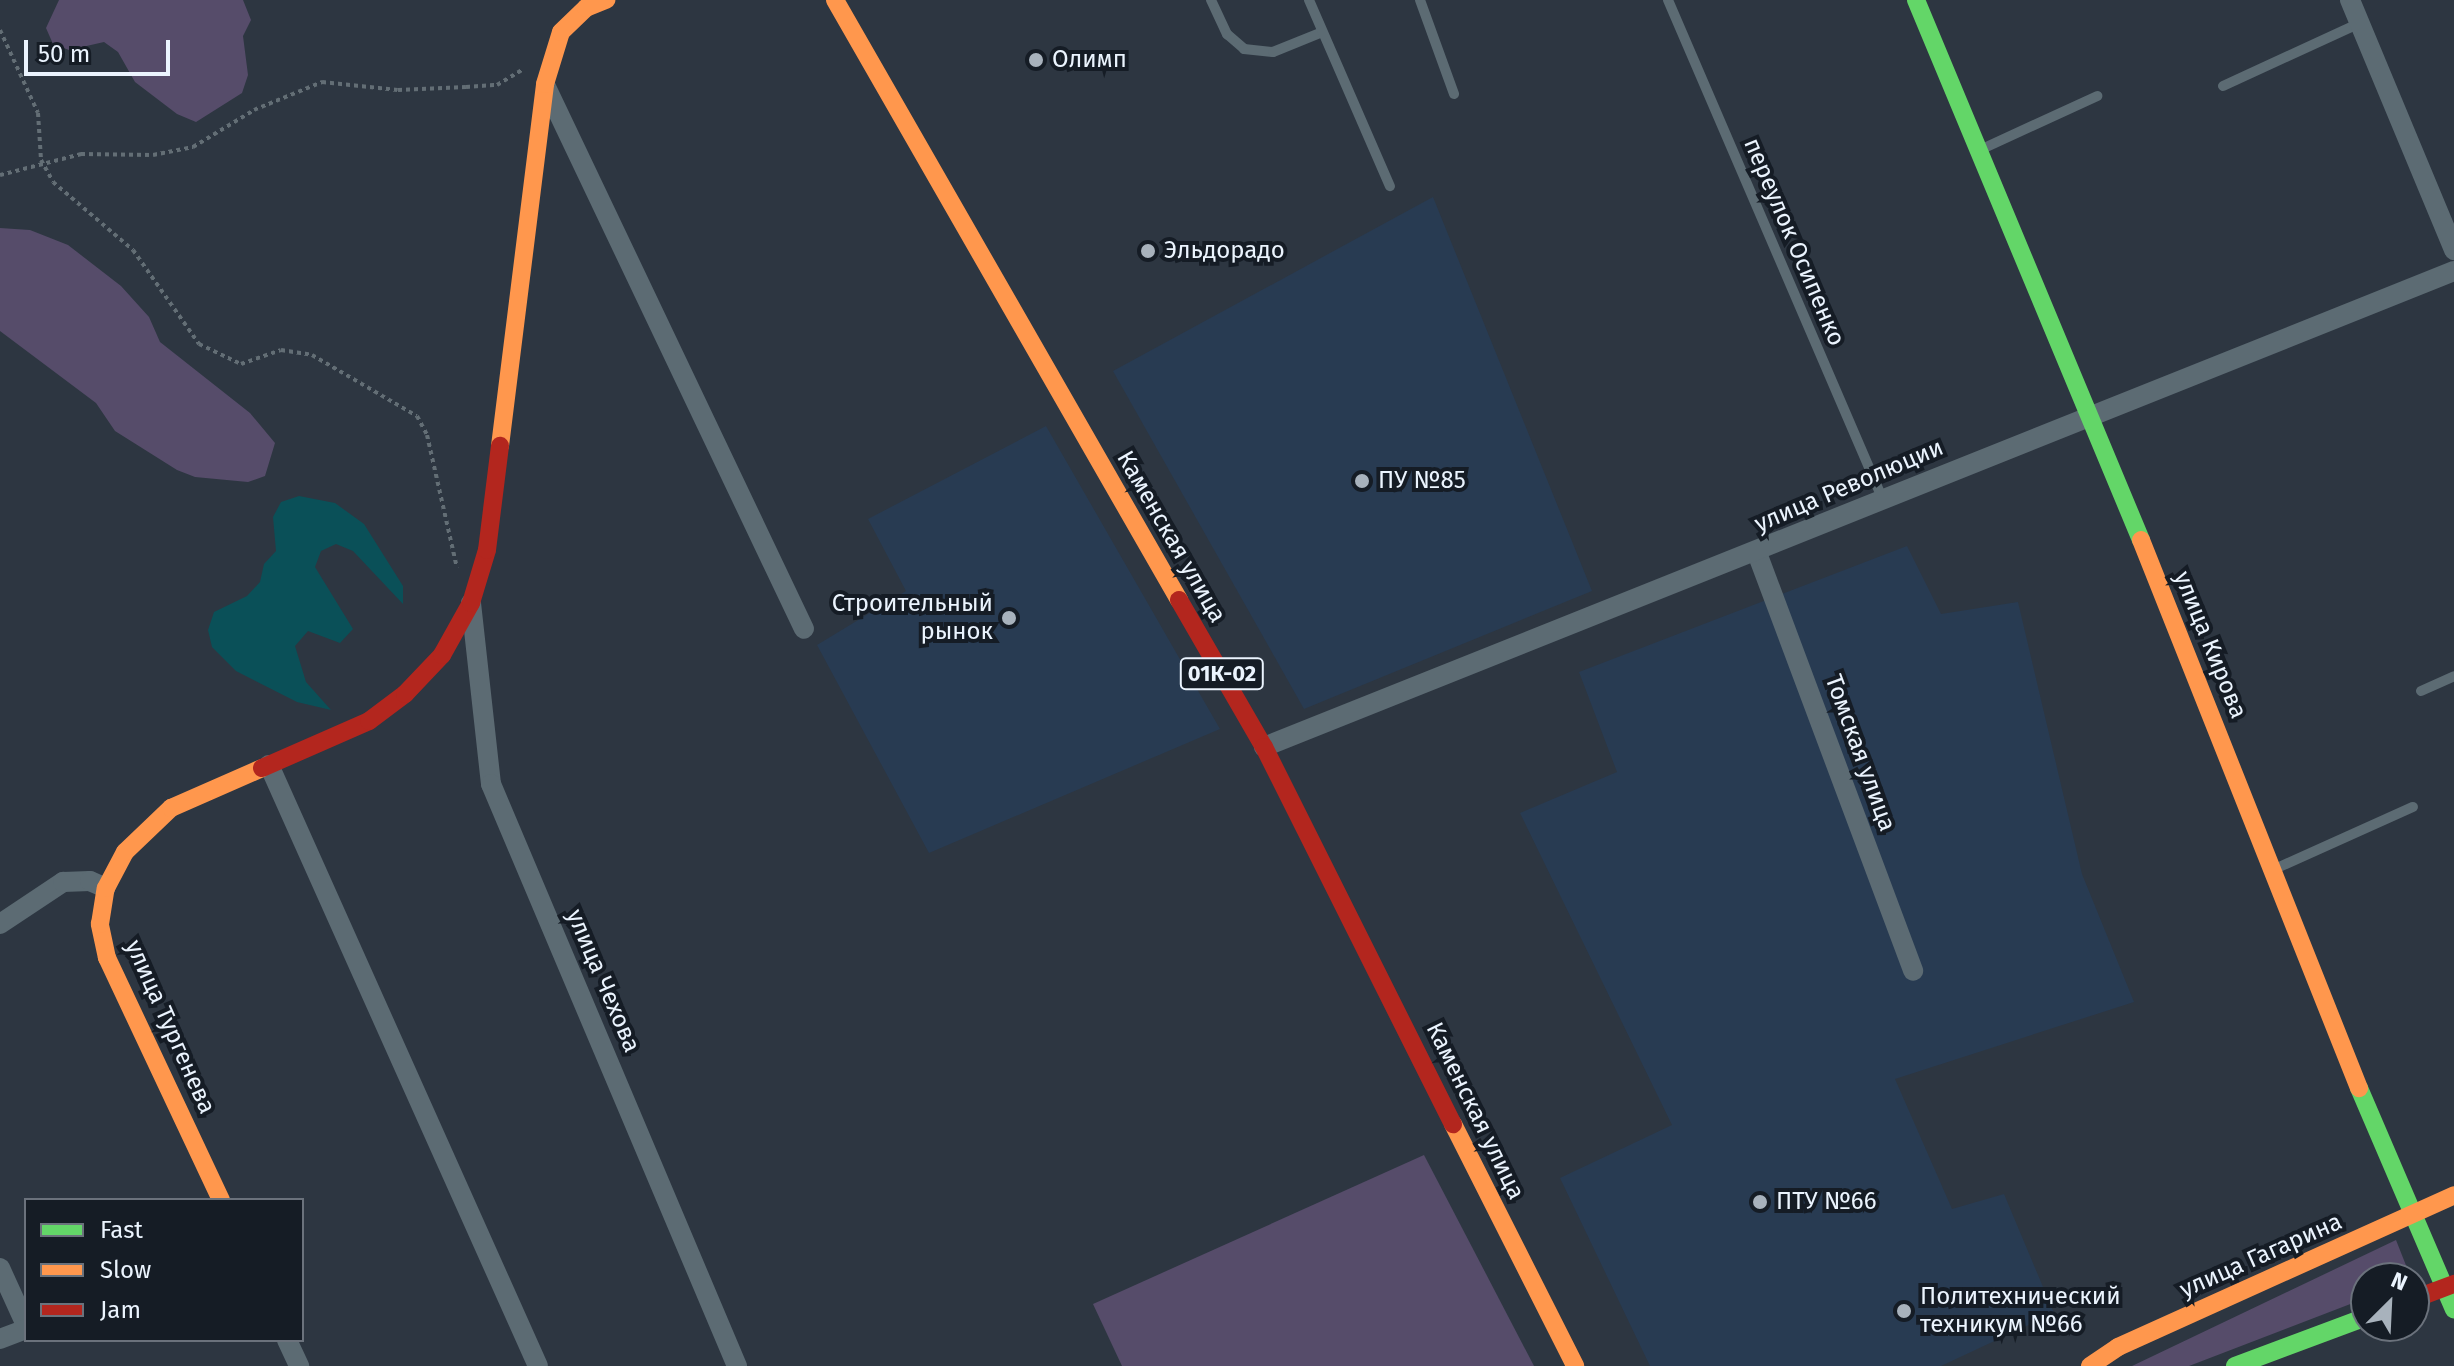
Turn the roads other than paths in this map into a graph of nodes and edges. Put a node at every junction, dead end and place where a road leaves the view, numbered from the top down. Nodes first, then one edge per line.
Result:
1 (606, 0) edge
2 (835, 0) edge
3 (1211, 0) edge
4 (1309, 0) edge
5 (1420, 0) edge
6 (1668, 0) edge
7 (1916, 0) edge
8 (2350, 0) edge
9 (2360, 23) junction
10 (1320, 33) junction
11 (545, 84) junction
12 (2223, 86) dead end
13 (1454, 94) dead end
14 (2097, 96) dead end
15 (1979, 150) junction
16 (1390, 186) dead end
17 (2454, 250) edge
18 (2454, 271) edge
19 (2090, 412) junction
20 (1883, 500) junction
21 (1757, 553) junction
22 (471, 603) junction
23 (804, 629) dead end
24 (2454, 676) edge
25 (2421, 691) dead end
26 (1264, 747) junction
27 (269, 765) junction
28 (2413, 807) dead end
29 (2275, 869) junction
30 (106, 888) junction
31 (0, 924) edge
32 (1913, 971) dead end
33 (2454, 1195) edge
34 (220, 1198) edge
35 (2410, 1215) junction
36 (0, 1268) edge
37 (2449, 1286) edge
38 (2430, 1293) edge
39 (2454, 1310) edge
40 (24, 1322) edge
41 (2350, 1323) edge
42 (24, 1328) edge
43 (0, 1339) edge
44 (288, 1342) edge
45 (299, 1366) edge
46 (538, 1366) edge
47 (737, 1366) edge
48 (1575, 1366) edge
49 (2090, 1366) edge
50 (2235, 1366) edge

1 - 11 street, улица Тургенева
2 - 26 street, Каменская улица / 01К-02
3 - 10 lane
4 - 10 lane
5 - 13 lane
6 - 20 lane, переулок Осипенко
7 - 15 street, улица Кирова
8 - 9 street
9 - 12 lane
9 - 17 street
10 - 16 lane
11 - 22 street, улица Тургенева
11 - 23 street
14 - 15 lane
15 - 19 street, улица Кирова
18 - 19 street, улица Революции
19 - 20 street, улица Революции
19 - 29 street, улица Кирова
20 - 21 street, улица Революции
21 - 26 street, улица Революции
21 - 32 street, Томская улица
22 - 27 street, улица Тургенева
22 - 47 street, улица Чехова
24 - 25 lane
26 - 48 street, Каменская улица / 01К-02
27 - 30 street, улица Тургенева
27 - 46 street
28 - 29 lane
29 - 35 street, улица Кирова
30 - 31 street
30 - 34 street, улица Тургенева
33 - 35 street, улица Гагарина
35 - 37 street, улица Кирова
35 - 49 street, улица Гагарина
36 - 40 street
37 - 38 street
37 - 39 street, улица Кирова
41 - 50 street
42 - 43 street
44 - 45 street

